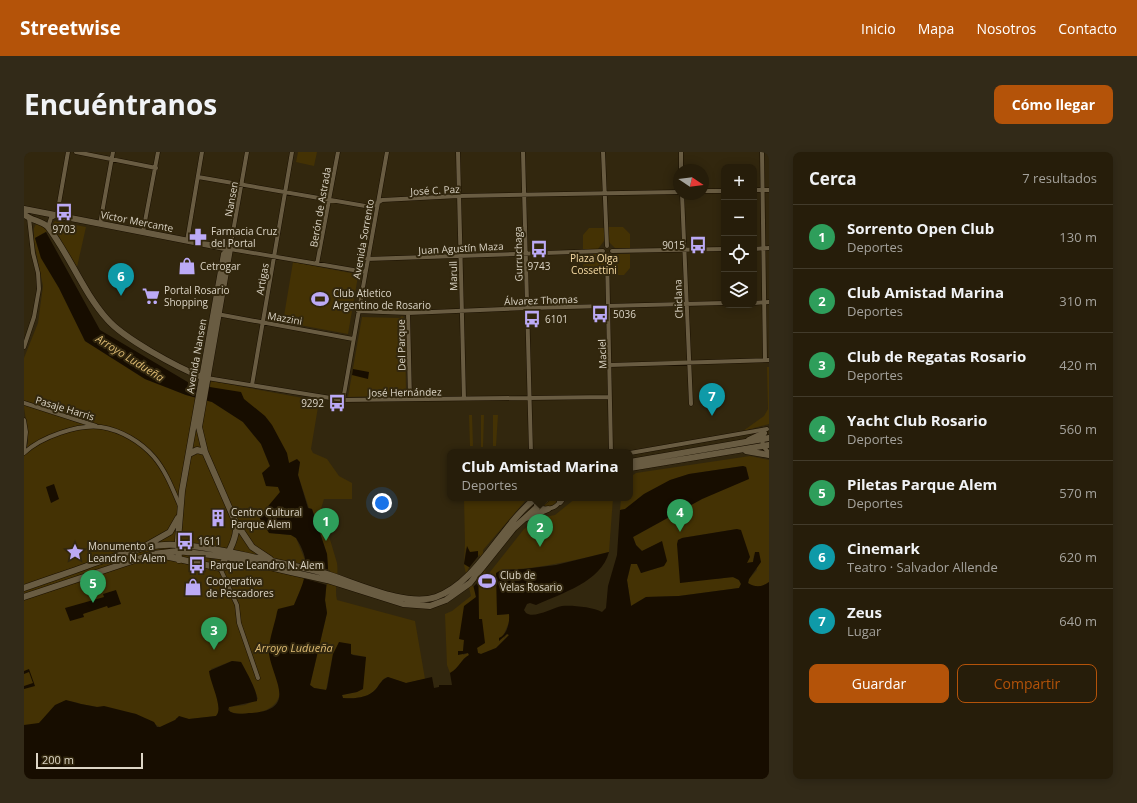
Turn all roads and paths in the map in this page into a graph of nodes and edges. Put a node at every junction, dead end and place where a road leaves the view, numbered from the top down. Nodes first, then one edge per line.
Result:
1 (68, 152) edge
2 (76, 152) edge
3 (113, 152) edge
4 (158, 152) edge
5 (202, 152) edge
6 (247, 152) edge
7 (292, 152) edge
8 (338, 152) edge
9 (387, 152) edge
10 (458, 152) edge
11 (523, 152) edge
12 (603, 152) edge
13 (681, 152) edge
14 (762, 152) edge
15 (112, 159) junction
16 (681, 164) edge
17 (156, 168) junction
18 (198, 177) junction
19 (242, 185) junction
20 (721, 190) edge
21 (757, 190) edge
22 (763, 190) junction
23 (769, 190) edge
24 (709, 191) edge
25 (673, 192) edge
26 (285, 193) junction
27 (605, 193) junction
28 (524, 195) junction
29 (459, 196) junction
30 (682, 200) edge
31 (329, 201) junction
32 (377, 202) junction
33 (25, 212) edge
34 (57, 215) junction
35 (39, 221) junction
36 (100, 224) junction
37 (30, 227) junction
38 (48, 227) junction
39 (143, 232) junction
40 (187, 241) junction
41 (607, 246) junction
42 (769, 248) edge
43 (230, 249) junction
44 (685, 249) junction
45 (721, 249) edge
46 (757, 249) edge
47 (764, 249) junction
48 (603, 251) junction
49 (612, 251) junction
50 (525, 253) junction
51 (607, 255) junction
52 (274, 257) junction
53 (460, 257) junction
54 (367, 259) junction
55 (317, 264) junction
56 (365, 272) junction
57 (767, 302) edge
58 (721, 303) edge
59 (757, 303) edge
60 (686, 304) junction
61 (608, 306) junction
62 (527, 308) junction
63 (358, 311) junction
64 (462, 312) junction
65 (408, 313) junction
66 (216, 314) junction
67 (262, 322) junction
68 (353, 339) junction
69 (24, 347) edge
70 (767, 360) edge
71 (688, 362) junction
72 (610, 365) junction
73 (204, 380) junction
74 (252, 385) junction
75 (610, 396) junction
76 (529, 398) junction
77 (464, 399) junction
78 (343, 400) junction
79 (410, 400) junction
80 (24, 403) edge
81 (690, 404) dead end
82 (198, 412) junction
83 (24, 420) edge
84 (101, 427) junction
85 (767, 430) edge
86 (769, 438) edge
87 (743, 443) junction
88 (764, 443) edge
89 (24, 449) edge
90 (531, 449) edge
91 (610, 449) edge
92 (738, 450) junction
93 (633, 452) edge
94 (24, 453) edge
95 (189, 454) junction
96 (206, 454) junction
97 (769, 454) edge
98 (633, 461) edge
99 (633, 468) edge
100 (533, 501) edge
101 (533, 501) edge
102 (536, 501) edge
103 (560, 501) edge
104 (180, 506) junction
105 (548, 509) junction
106 (179, 516) junction
107 (523, 519) junction
108 (236, 523) junction
109 (140, 548) junction
110 (178, 548) junction
111 (153, 554) junction
112 (228, 555) junction
113 (179, 560) junction
114 (247, 562) junction
115 (275, 562) junction
116 (220, 568) junction
117 (292, 568) junction
118 (342, 582) junction
119 (24, 588) edge
120 (24, 597) edge
121 (423, 602) junction
122 (258, 678) dead end

1 - 34 street
2 - 15 street
3 - 15 street
4 - 17 street
5 - 18 street
6 - 19 street, Nansen
7 - 26 street, Artigas
8 - 31 street, Berón de Astrada
9 - 32 street, Avenida Sorrento
10 - 29 street, Marull
11 - 28 street, Gurruchaga
12 - 27 street
13 - 16 street
14 - 22 street
15 - 17 street
15 - 36 street
17 - 39 street
18 - 19 street, José C. Paz
18 - 40 street
19 - 26 street, José C. Paz
19 - 43 street, Nansen
20 - 24 street
21 - 22 street
22 - 23 street
22 - 47 street
25 - 27 street, José C. Paz
26 - 31 street, José C. Paz
26 - 52 street, Artigas
27 - 28 street, José C. Paz
27 - 41 street
28 - 29 street, José C. Paz
28 - 50 street, Gurruchaga
29 - 32 street, José C. Paz
29 - 53 street, Marull
30 - 44 street, Chiclana
31 - 32 street, José C. Paz
31 - 55 street, Berón de Astrada
32 - 54 street, Avenida Sorrento
33 - 34 main road, Víctor Mercante
33 - 35 main road
33 - 37 street
34 - 36 main road, Víctor Mercante
34 - 38 street
35 - 37 street
35 - 38 main road
36 - 39 main road, Víctor Mercante
37 - 69 street
38 - 73 main road
39 - 40 main road, Víctor Mercante
40 - 43 main road, Víctor Mercante
41 - 48 street
41 - 49 street
42 - 47 street
43 - 52 street, Víctor Mercante
43 - 66 main road, Avenida Nansen
44 - 45 street
44 - 49 street
44 - 60 street, Chiclana
46 - 47 street
47 - 57 street
48 - 50 street, Juan Agustín Maza
48 - 51 street
49 - 51 street
50 - 53 street, Juan Agustín Maza
50 - 62 street, Gurruchaga
51 - 61 street, Maciel
52 - 55 street, Víctor Mercante
52 - 67 street, Artigas
53 - 54 street, Juan Agustín Maza
53 - 64 street, Marull
54 - 56 street, Avenida Sorrento
55 - 56 street, Víctor Mercante
56 - 63 street, Avenida Sorrento
57 - 59 street
57 - 70 street
58 - 60 street, Álvarez Thomas
60 - 61 street, Álvarez Thomas
60 - 71 street, Chiclana
61 - 62 street, Álvarez Thomas
61 - 72 street, Maciel
62 - 64 street, Álvarez Thomas
62 - 76 street, Gurruchaga
63 - 65 street, Álvarez Thomas
63 - 68 street, Avenida Sorrento
64 - 65 street, Álvarez Thomas
64 - 77 street, Marull
65 - 79 street, Del Parque
66 - 67 street, Mazzini
66 - 73 main road, Avenida Nansen
67 - 68 street, Mazzini
67 - 74 street, Artigas
68 - 78 street, Avenida Sorrento
70 - 71 street
71 - 72 street
71 - 81 street, Chiclana
72 - 75 street, Maciel
73 - 74 street, José Hernández
73 - 82 main road, Avenida Nansen
74 - 78 street, José Hernández
75 - 76 street, José Hernández
75 - 91 street, Maciel
76 - 77 street, José Hernández
76 - 90 street, Gurruchaga
77 - 79 street, José Hernández
78 - 79 street, José Hernández
80 - 84 street, Pasaje Harris
82 - 95 main road, Avenida Nansen
82 - 96 main road, Avenida Nansen
83 - 89 street
84 - 94 street
84 - 104 street, Pasaje Harris
85 - 87 main road
85 - 88 street
85 - 93 street
86 - 88 main road
87 - 88 main road
87 - 98 main road
88 - 92 main road
88 - 97 street
92 - 97 main road
92 - 99 main road
95 - 96 main road
95 - 104 main road, Avenida Nansen
96 - 108 main road, Avenida Nansen
100 - 121 main road
101 - 107 main road
102 - 105 street
103 - 105 street
104 - 106 main road, Avenida Nansen
105 - 107 main road
106 - 109 main road
106 - 110 main road, Avenida Nansen
107 - 121 main road
108 - 112 main road
108 - 115 main road, Avenida Nansen
109 - 110 main road
109 - 119 main road
110 - 111 main road
110 - 112 main road
110 - 113 main road, Avenida Nansen
111 - 113 main road
111 - 120 main road
112 - 114 main road
112 - 115 main road
112 - 116 main road
113 - 116 main road
114 - 116 main road
114 - 117 main road
115 - 117 main road
116 - 122 street
117 - 118 main road
118 - 121 main road
118 - 121 main road

